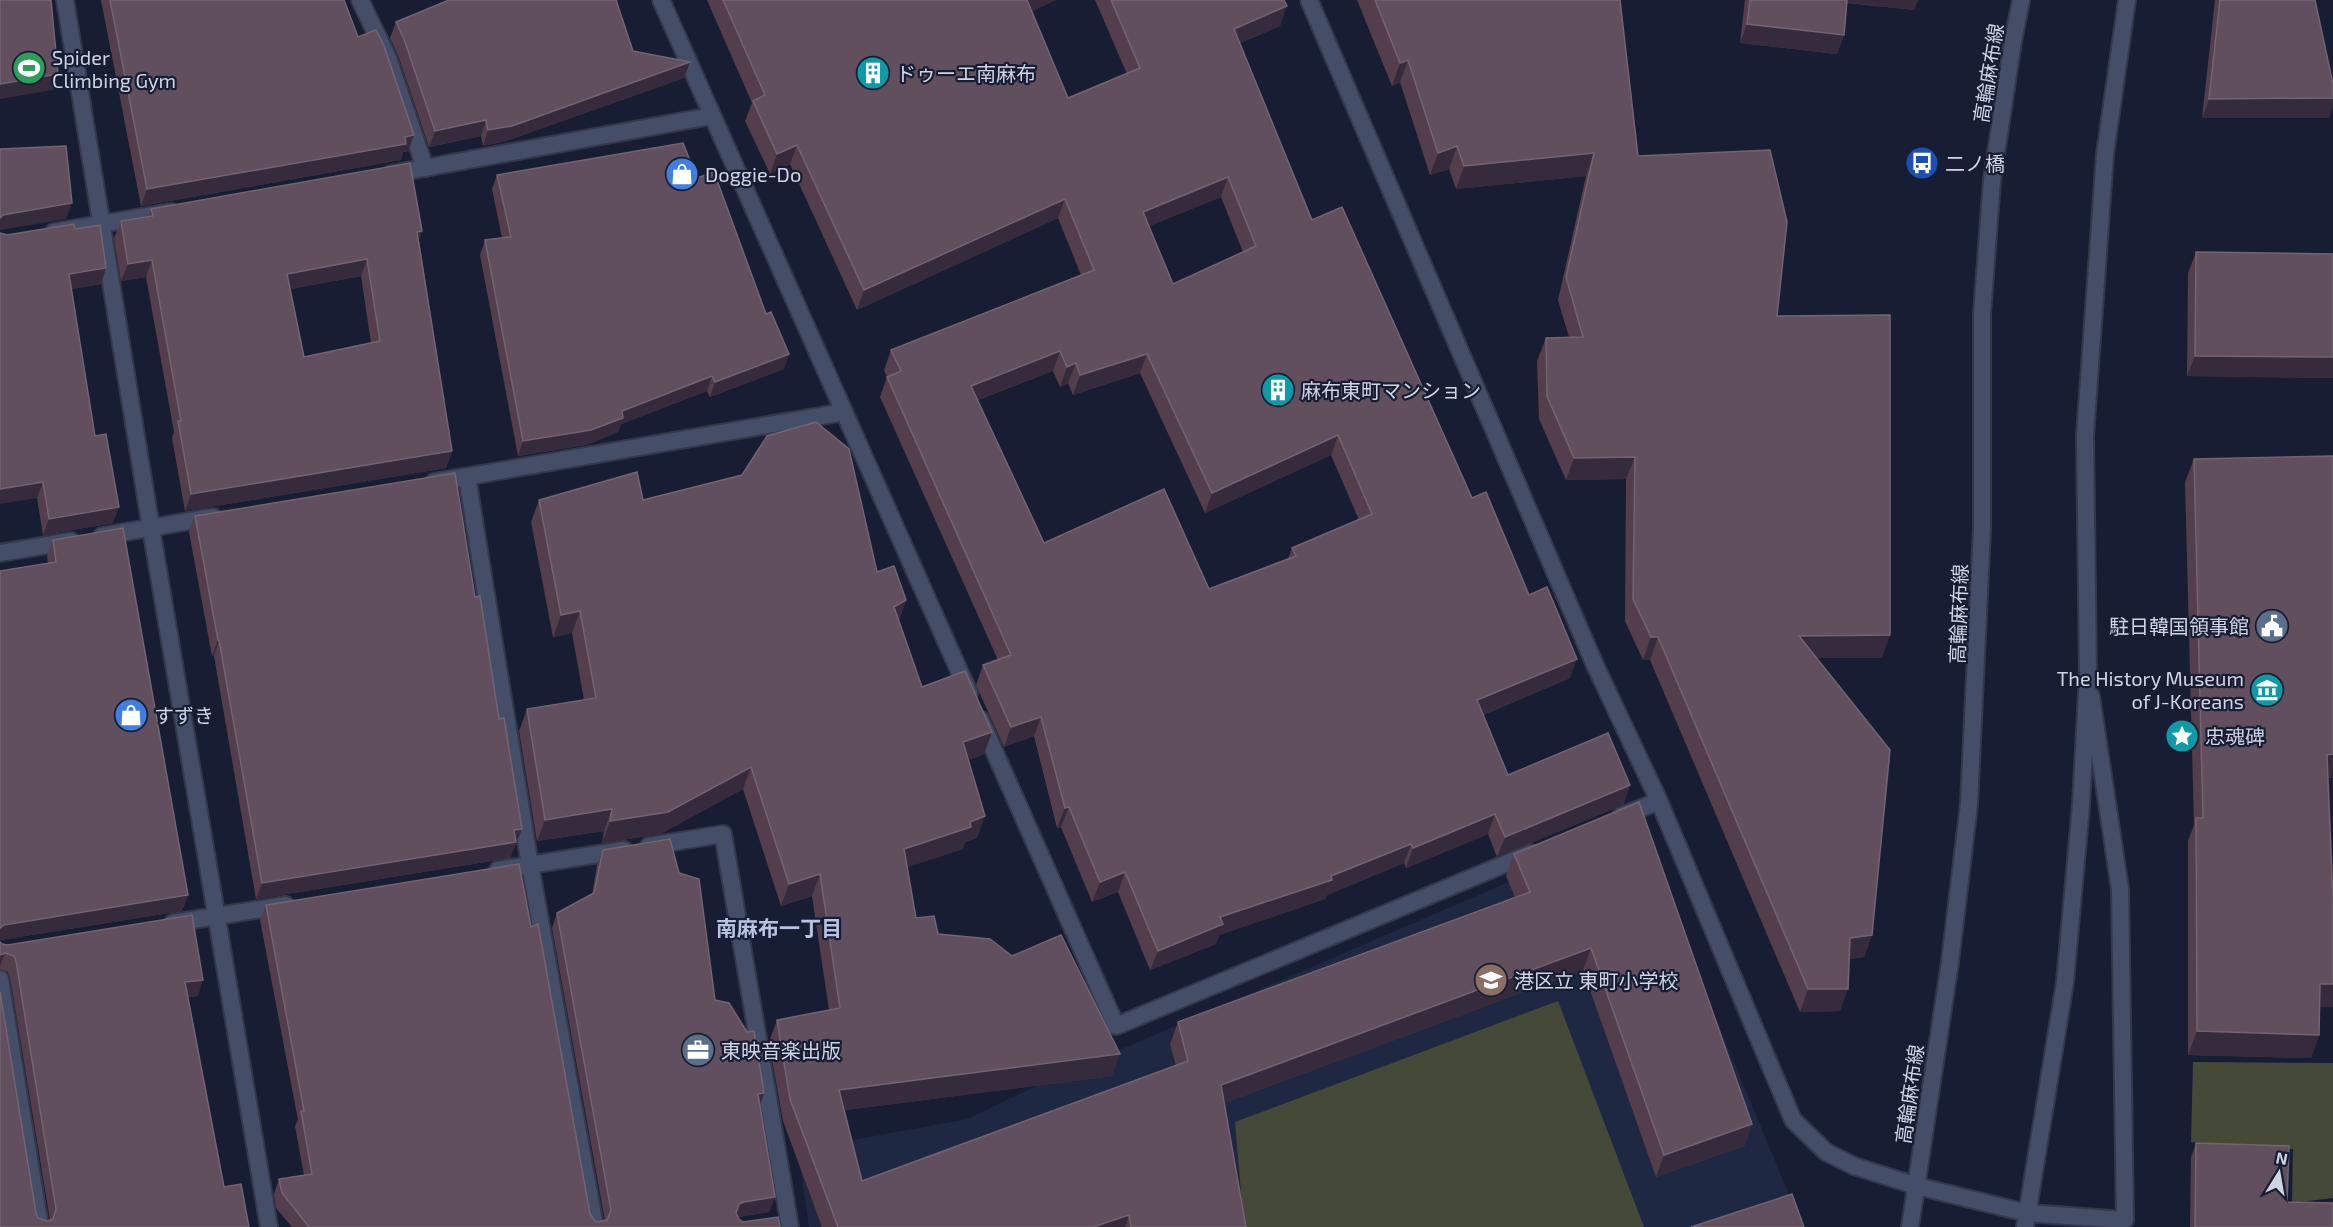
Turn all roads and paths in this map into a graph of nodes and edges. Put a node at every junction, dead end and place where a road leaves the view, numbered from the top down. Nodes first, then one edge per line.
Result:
1 (65, 0) edge
2 (360, 0) edge
3 (661, 0) edge
4 (1309, 0) edge
5 (2021, 0) edge
6 (2127, 0) edge
7 (711, 116) junction
8 (425, 168) junction
9 (379, 176) edge
10 (182, 210) edge
11 (102, 223) junction
12 (34, 235) edge
13 (844, 412) junction
14 (467, 477) junction
15 (420, 484) edge
16 (233, 514) edge
17 (151, 528) junction
18 (0, 553) edge
19 (2088, 674) junction
20 (1659, 801) junction
21 (1605, 822) edge
22 (1550, 845) edge
23 (530, 865) junction
24 (484, 872) edge
25 (299, 903) edge
26 (218, 916) junction
27 (160, 925) edge
28 (0, 979) edge
29 (1917, 1186) junction
30 (2026, 1220) edge
31 (770, 1222) edge
32 (790, 1223) edge
33 (2125, 1224) edge
34 (40, 1227) edge
35 (269, 1227) edge
36 (595, 1227) edge
37 (1910, 1227) edge

1 - 11 street
2 - 8 street
3 - 7 street
4 - 20 street
5 - 29 street, 高輪麻布線
6 - 19 street
7 - 8 street
7 - 13 street
8 - 9 street
10 - 11 street
11 - 12 street
11 - 17 street
13 - 14 street
13 - 22 street
14 - 15 street
14 - 23 street
16 - 17 street
17 - 18 street
17 - 26 street
19 - 30 street
19 - 33 street
20 - 21 street
20 - 29 street
23 - 24 street
23 - 32 street
23 - 36 street
25 - 26 street
26 - 27 street
26 - 35 street
28 - 34 street
29 - 30 street
29 - 37 street, 高輪麻布線
30 - 33 street
31 - 32 street

